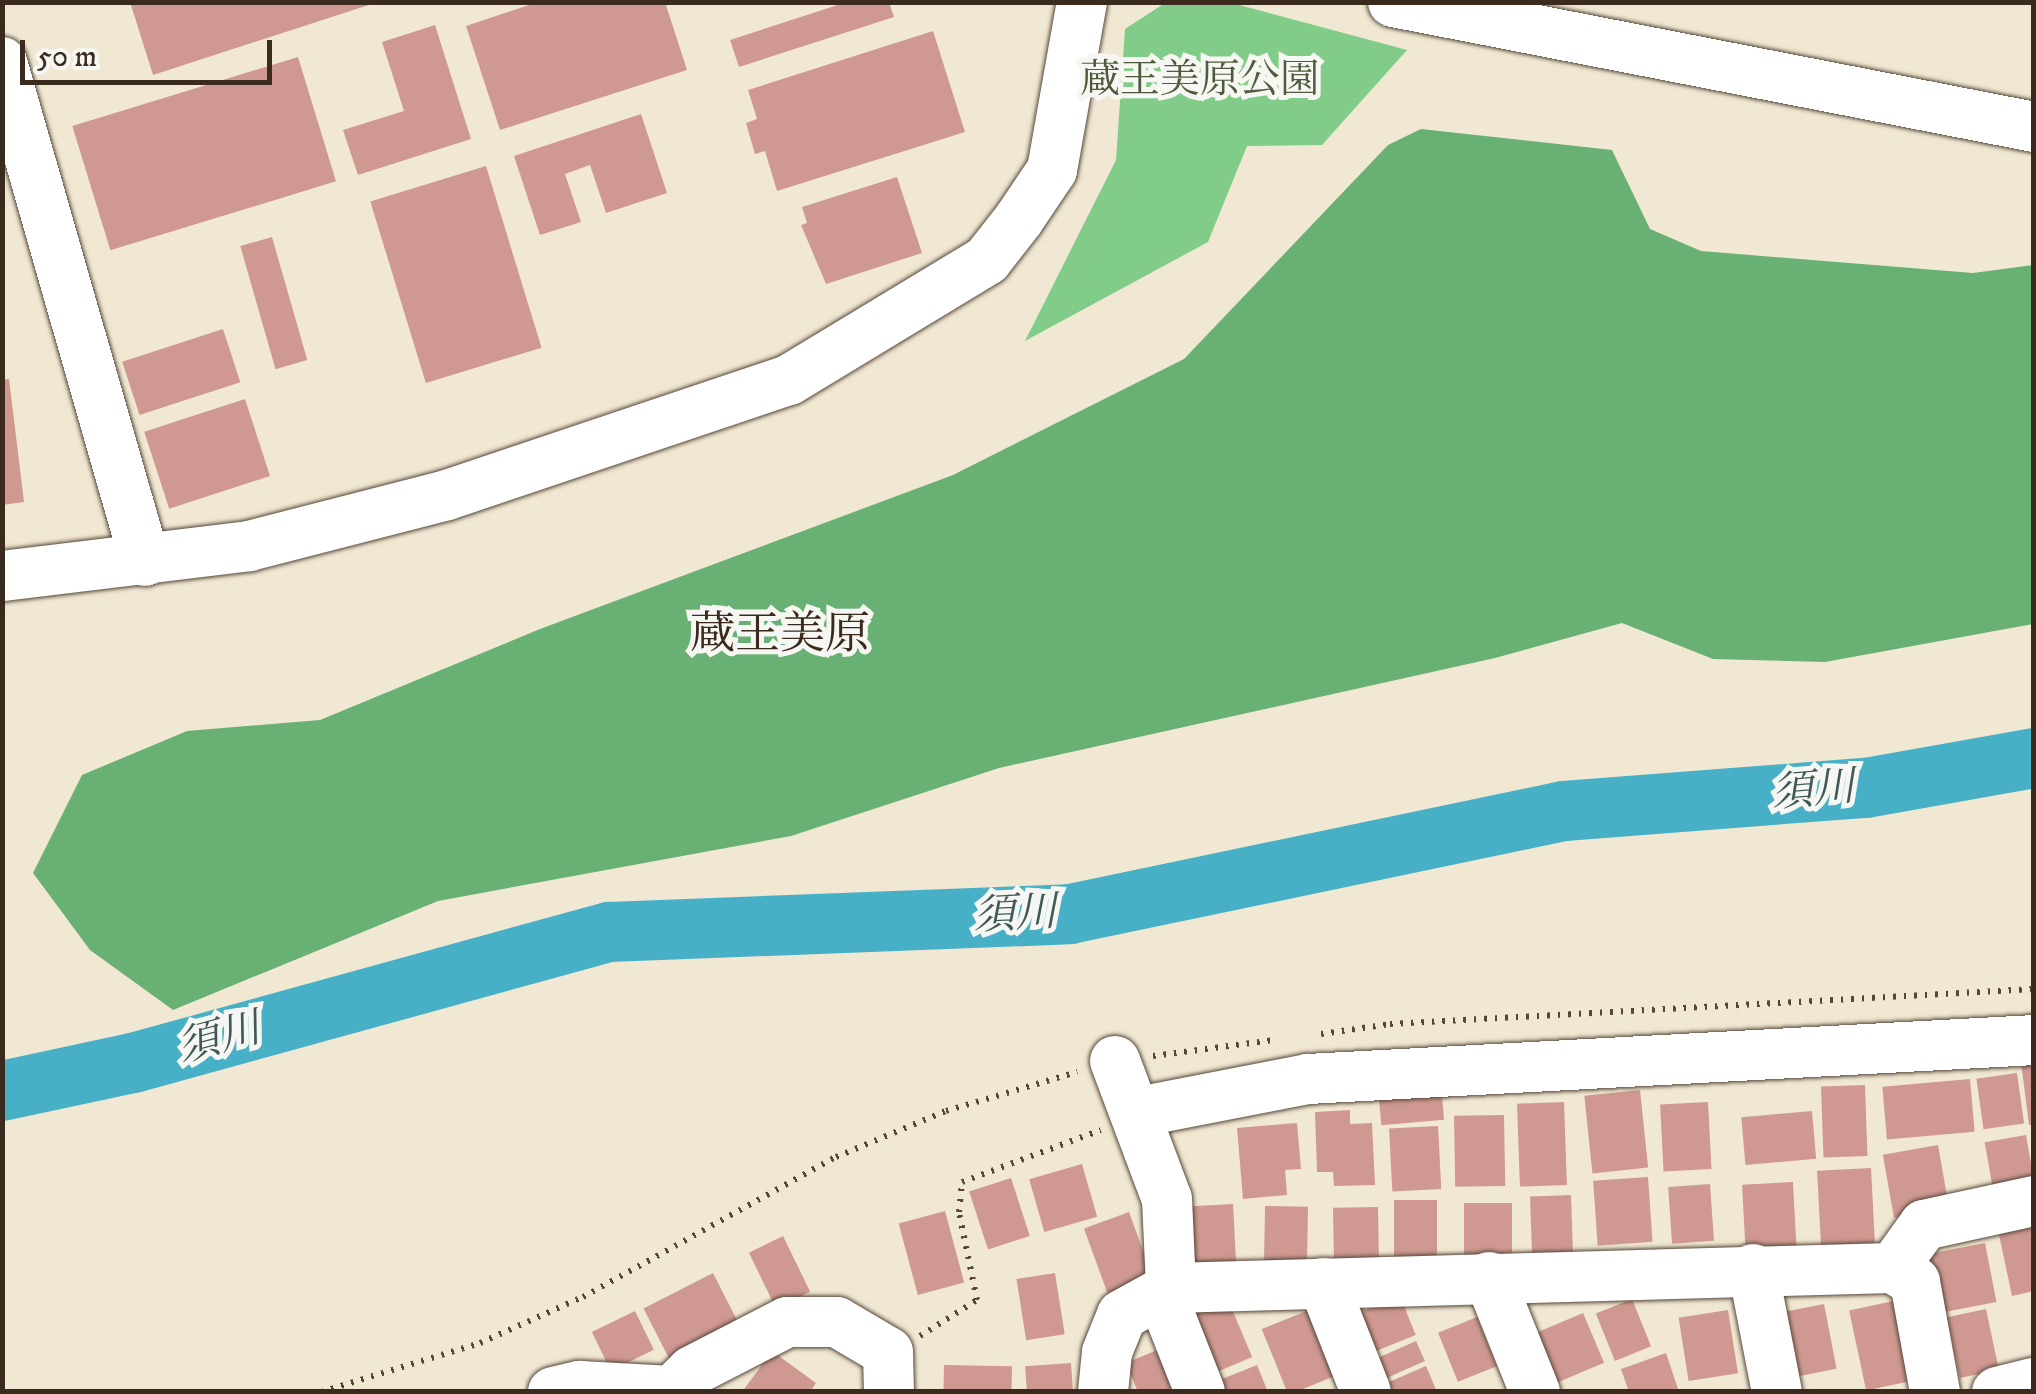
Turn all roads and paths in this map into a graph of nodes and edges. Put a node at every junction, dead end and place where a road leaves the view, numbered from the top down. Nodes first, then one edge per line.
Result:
1 (1082, 2) edge
2 (1393, 2) edge
3 (1540, 16) edge
4 (2, 62) edge
5 (2034, 127) edge
6 (144, 562) junction
7 (2, 576) edge
8 (2034, 1040) edge
9 (1115, 1062) dead end
10 (1139, 1115) junction
11 (2034, 1201) edge
12 (1893, 1268) junction
13 (1753, 1270) junction
14 (1489, 1278) junction
15 (1323, 1283) junction
16 (1166, 1291) junction
17 (888, 1372) edge
18 (2034, 1383) edge
19 (672, 1391) edge
20 (553, 1392) edge
21 (1103, 1392) edge
22 (1200, 1392) edge
23 (1366, 1392) edge
24 (1535, 1392) edge
25 (1777, 1392) edge
26 (1935, 1392) edge
27 (1997, 1392) edge

1 - 6 street
2 - 3 street
3 - 5 street
4 - 6 street
6 - 7 street
8 - 10 street
9 - 10 street
10 - 16 street
10 - 17 path
11 - 12 street
12 - 13 street
12 - 26 street
13 - 14 street
13 - 25 street
14 - 15 street
14 - 24 street
15 - 16 street
15 - 23 street
16 - 21 street
16 - 22 street
17 - 19 street
18 - 27 street
19 - 20 street

